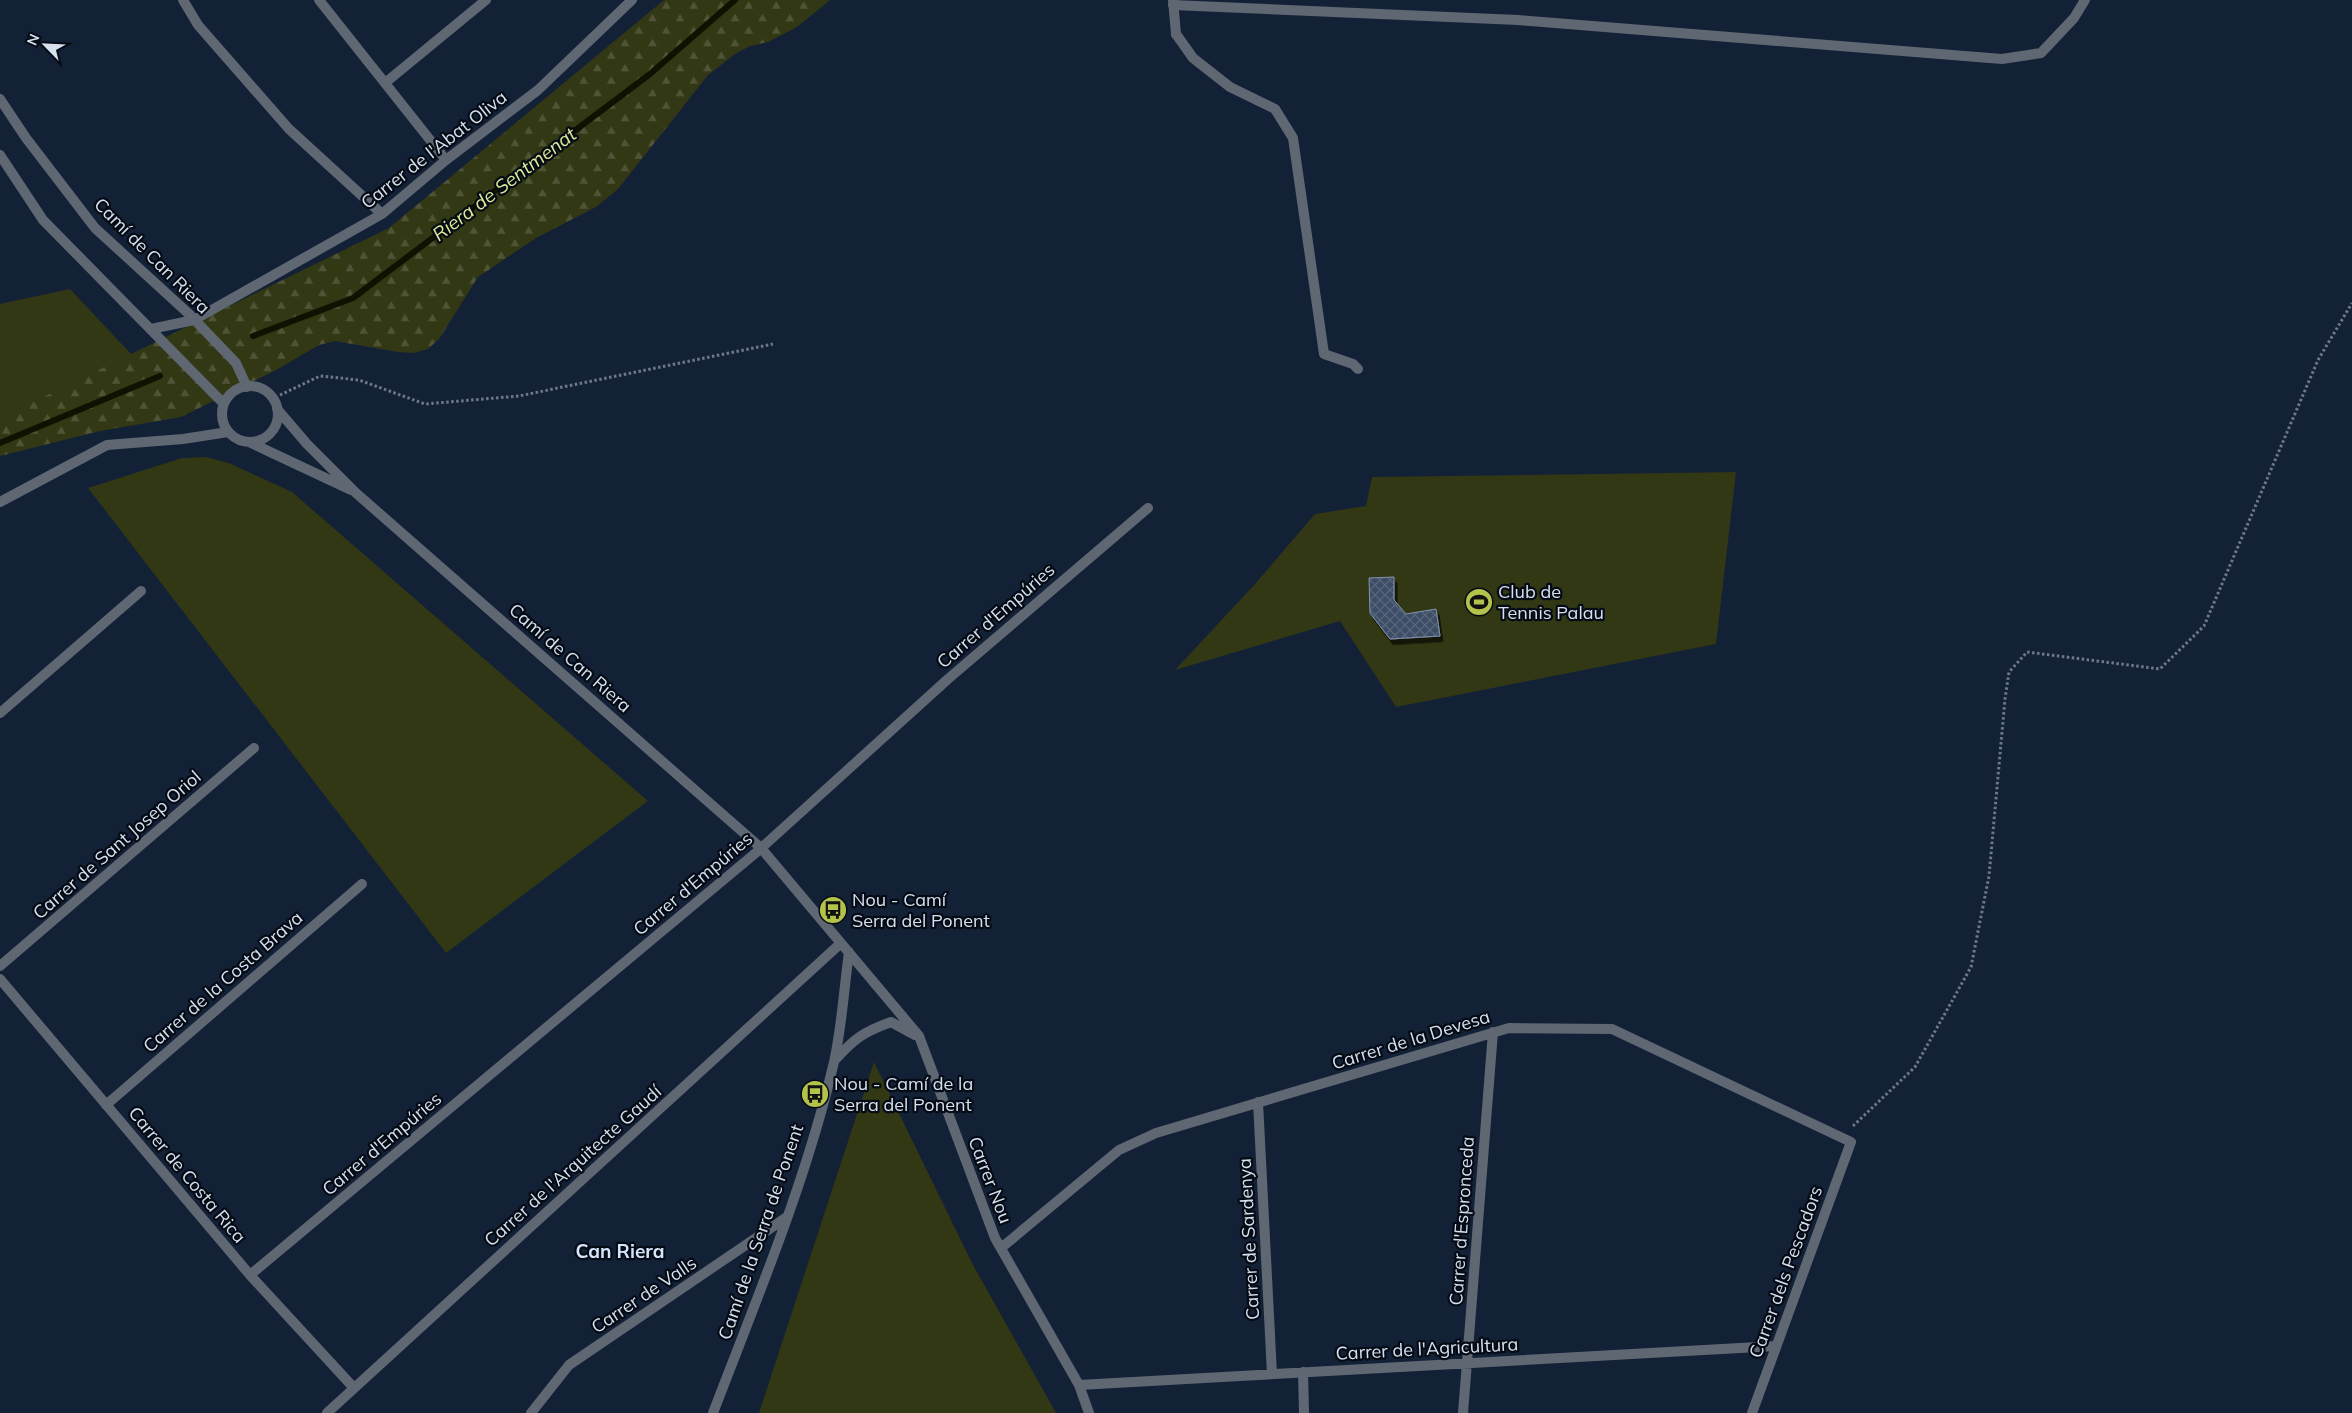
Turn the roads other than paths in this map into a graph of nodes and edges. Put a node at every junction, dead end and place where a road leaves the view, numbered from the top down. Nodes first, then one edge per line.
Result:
1 (184, 0) edge
2 (319, 0) edge
3 (486, 0) edge
4 (632, 0) edge
5 (2084, 0) edge
6 (1173, 2) edge
7 (385, 83) junction
8 (0, 99) edge
9 (0, 155) edge
10 (446, 160) junction
11 (382, 214) junction
12 (194, 320) junction
13 (151, 330) junction
14 (1358, 369) dead end
15 (247, 387) junction
16 (224, 404) junction
17 (277, 409) junction
18 (228, 432) junction
19 (248, 442) junction
20 (356, 493) junction
21 (0, 502) edge
22 (1148, 508) dead end
23 (141, 592) dead end
24 (0, 712) edge
25 (254, 748) dead end
26 (761, 848) junction
27 (362, 884) dead end
28 (841, 943) junction
29 (849, 952) junction
30 (0, 966) edge
31 (0, 979) edge
32 (1493, 1032) junction
33 (918, 1036) junction
34 (835, 1060) junction
35 (1258, 1102) junction
36 (106, 1105) junction
37 (1847, 1140) joint
38 (787, 1217) junction
39 (1001, 1248) junction
40 (250, 1275) junction
41 (1776, 1346) junction
42 (1468, 1363) junction
43 (1303, 1372) junction
44 (1272, 1374) junction
45 (1079, 1385) junction
46 (354, 1388) junction
47 (327, 1413) edge
48 (531, 1413) edge
49 (713, 1413) edge
50 (1089, 1413) edge
51 (1304, 1413) edge
52 (1463, 1413) edge
53 (1752, 1413) edge

1 - 11 street
2 - 7 street
3 - 7 street
4 - 10 street, Carrer de l'Abat Oliva
5 - 6 street
6 - 14 street
7 - 10 street
8 - 12 street, Camí de Can Riera
9 - 13 street
10 - 11 street, Carrer de l'Abat Oliva
11 - 12 street, Carrer de l'Abat Oliva
12 - 13 street, Carrer de l'Abat Oliva
12 - 15 street, Camí de Can Riera
13 - 16 street
15 - 16 street
15 - 17 street
16 - 18 street
17 - 19 street
17 - 20 street, Camí de Can Riera
18 - 19 street
18 - 21 street
19 - 20 street, Camí de Can Riera
20 - 26 street, Camí de Can Riera
22 - 26 street, Carrer d'Empúries
23 - 24 street
25 - 30 street, Carrer de Sant Josep Oriol
26 - 28 street, Carrer Nou
26 - 40 street, Carrer d'Empúries
27 - 36 street, Carrer de la Costa Brava
28 - 29 street, Carrer Nou
28 - 46 street, Carrer de l'Arquitecte Gaudí
29 - 33 street, Carrer Nou
29 - 34 street, Camí de la Serra de Ponent
31 - 36 street, Carrer de Costa Rica
32 - 35 street, Carrer de la Devesa
32 - 37 street, Carrer de la Devesa
32 - 42 street, Carrer d'Espronceda
33 - 34 street, Camí de la Serra de Ponent
33 - 39 street, Carrer Nou
34 - 38 street, Camí de la Serra de Ponent
35 - 39 street, Carrer de la Devesa
35 - 44 street, Carrer de Sardenya
36 - 40 street, Carrer de Costa Rica
37 - 41 street, Carrer dels Pescadors
38 - 48 street, Carrer de Valls
38 - 49 street, Camí de la Serra de Ponent
39 - 45 street, Carrer Nou
40 - 46 street, Carrer de Costa Rica
41 - 42 street, Carrer de l'Agricultura
41 - 53 street, Carrer dels Pescadors
42 - 43 street, Carrer de l'Agricultura
42 - 52 street, Carrer d'Espronceda
43 - 44 street, Carrer de l'Agricultura
43 - 51 street
44 - 45 street, Carrer de l'Agricultura
45 - 50 street, Carrer Nou
46 - 47 street, Carrer de l'Arquitecte Gaudí

